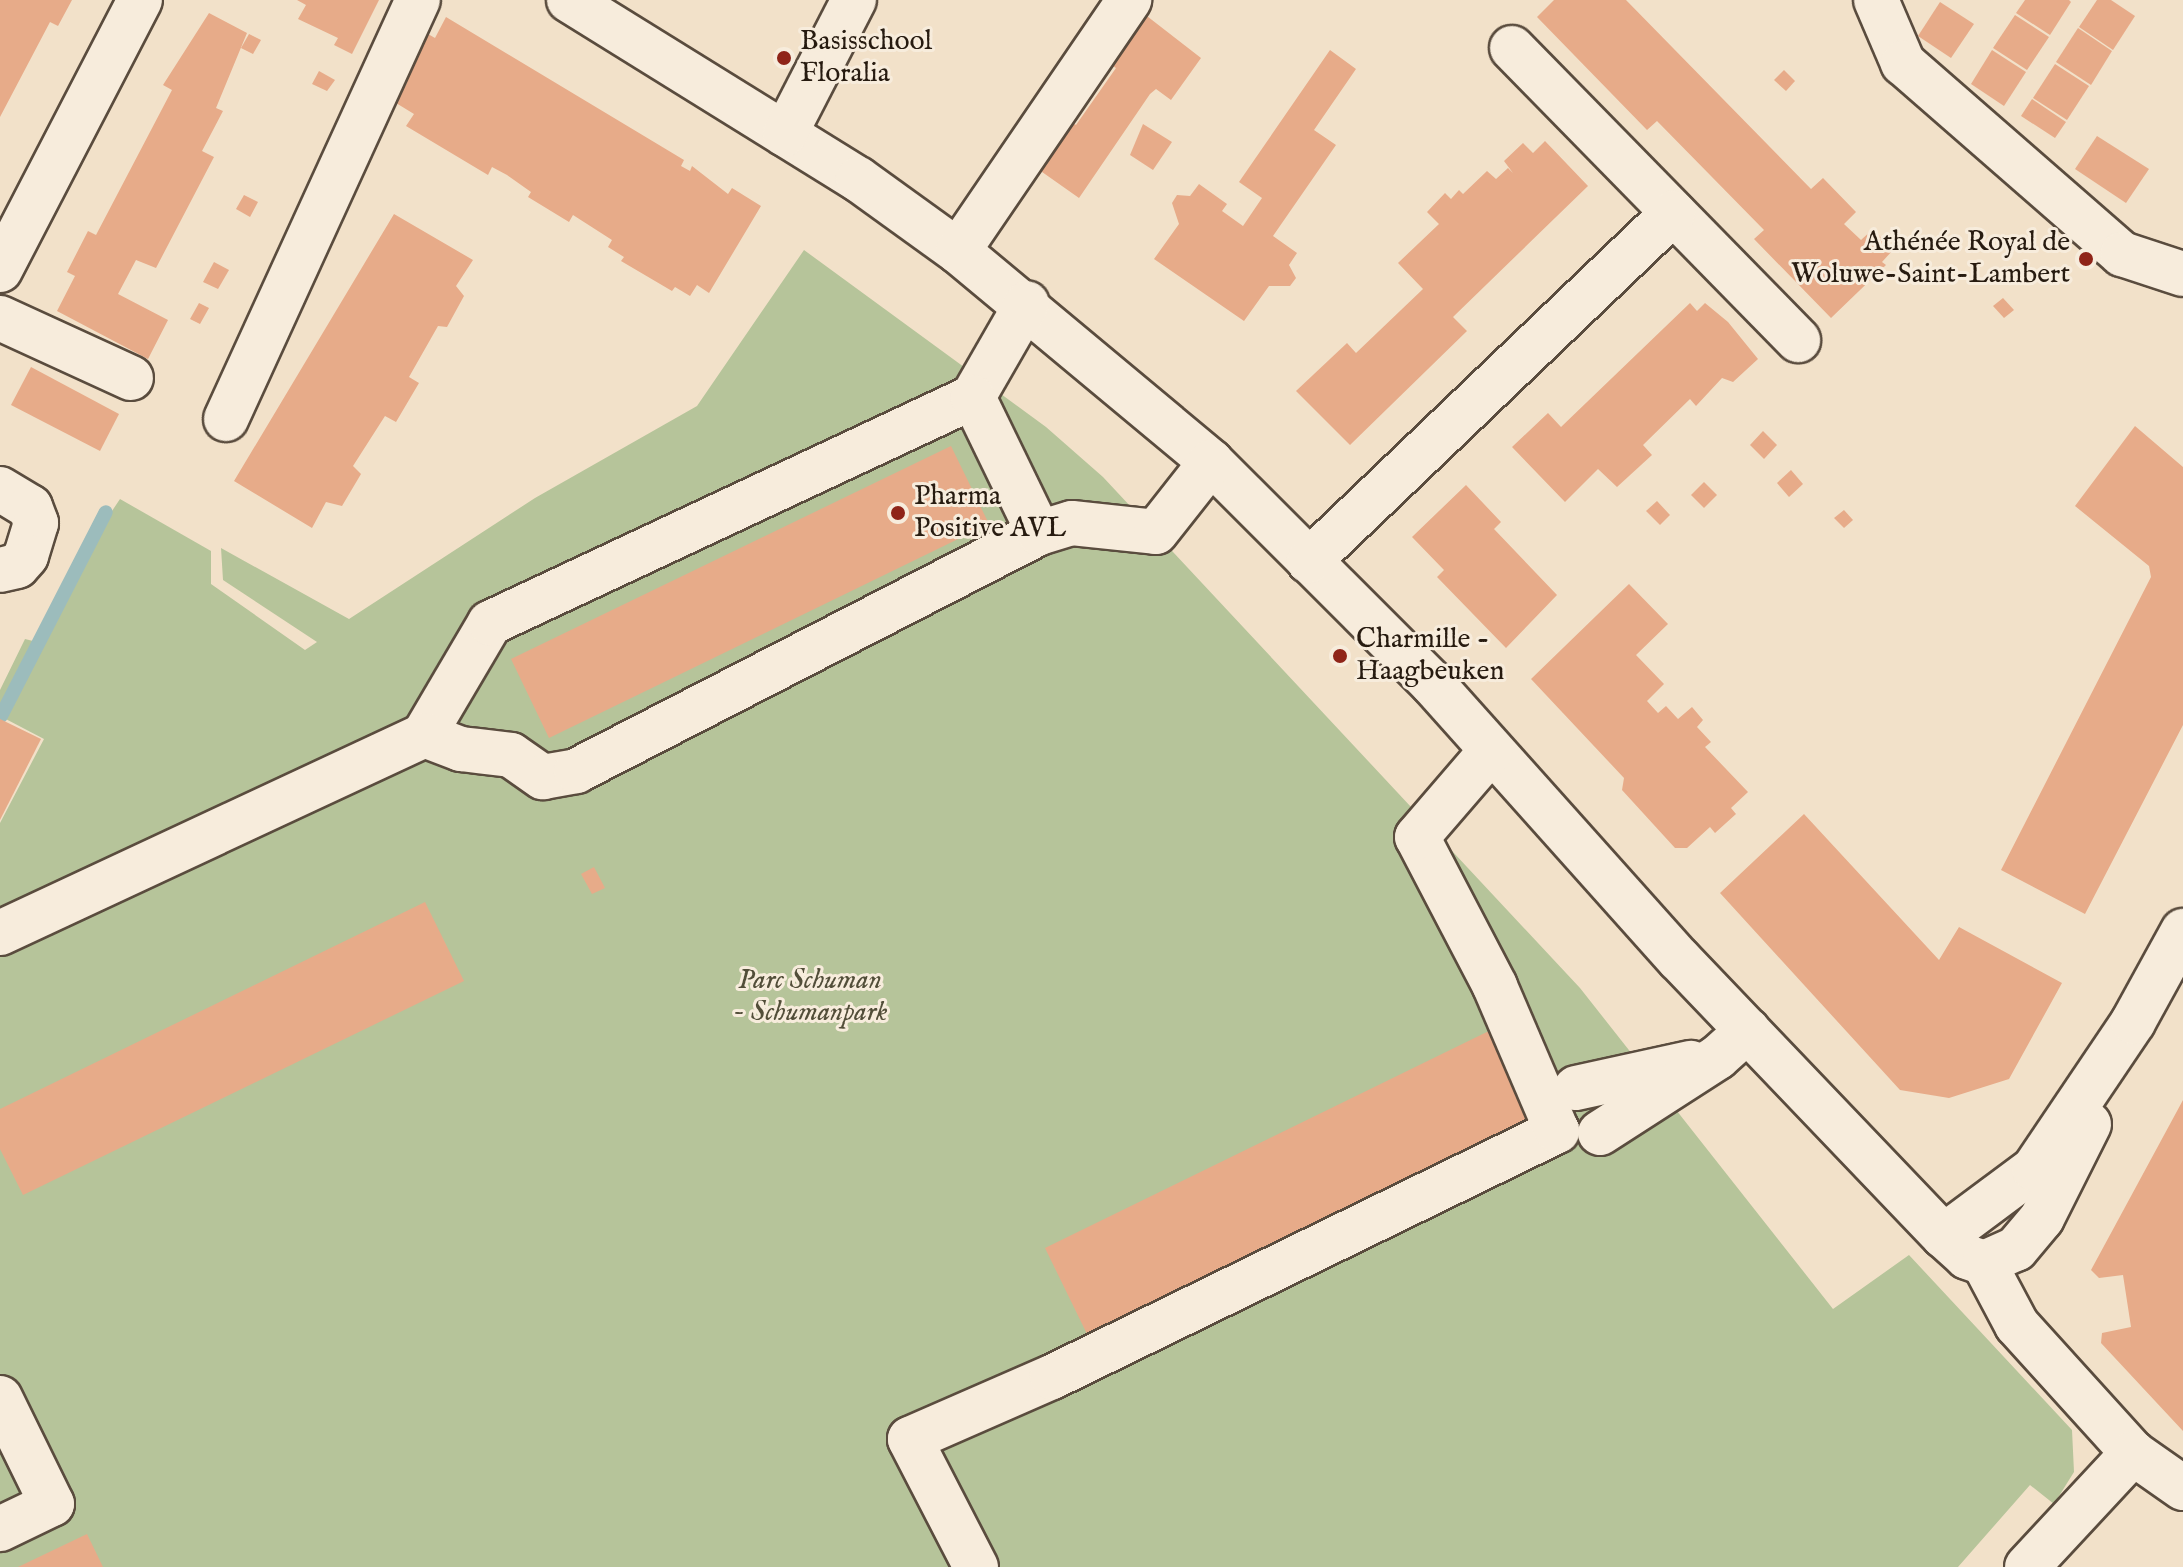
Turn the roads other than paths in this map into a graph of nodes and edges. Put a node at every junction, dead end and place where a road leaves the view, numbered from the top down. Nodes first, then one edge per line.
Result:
1 (140, 0) edge
2 (418, 0) edge
3 (569, 0) edge
4 (854, 0) edge
5 (1129, 0) edge
6 (1876, 0) edge
7 (1512, 48) dead end
8 (785, 134) junction
9 (1673, 213) junction
10 (958, 251) junction
11 (0, 270) edge
12 (2183, 274) edge
13 (1027, 303) junction
14 (0, 318) edge
15 (1798, 340) dead end
16 (131, 378) dead end
17 (973, 397) junction
18 (226, 419) dead end
19 (1211, 462) junction
20 (0, 489) edge
21 (1039, 533) junction
22 (1309, 561) junction
23 (0, 570) edge
24 (424, 735) junction
25 (1491, 751) junction
26 (2183, 931) edge
27 (0, 933) edge
28 (2133, 1022) junction
29 (1733, 1044) junction
30 (1576, 1088) dead end
31 (1600, 1133) dead end
32 (1944, 1236) junction
33 (1984, 1263) junction
34 (0, 1398) edge
35 (2133, 1453) junction
36 (2183, 1488) edge
37 (0, 1529) edge
38 (976, 1567) edge
39 (2027, 1567) edge

1 - 11 street
2 - 18 street
3 - 8 street
4 - 8 street
5 - 10 street
6 - 12 street
7 - 9 street
8 - 10 street
9 - 15 street
9 - 22 street
10 - 13 street
13 - 17 street
13 - 19 street
14 - 16 street
17 - 21 street
17 - 24 street
19 - 21 street
19 - 22 street
20 - 23 street
21 - 24 street
22 - 25 street
24 - 27 street
25 - 29 street
25 - 38 street
26 - 28 street
28 - 32 street
28 - 33 street
29 - 30 street
29 - 31 street
29 - 32 street
32 - 33 street
33 - 35 street
34 - 37 street
35 - 36 street
35 - 39 street

